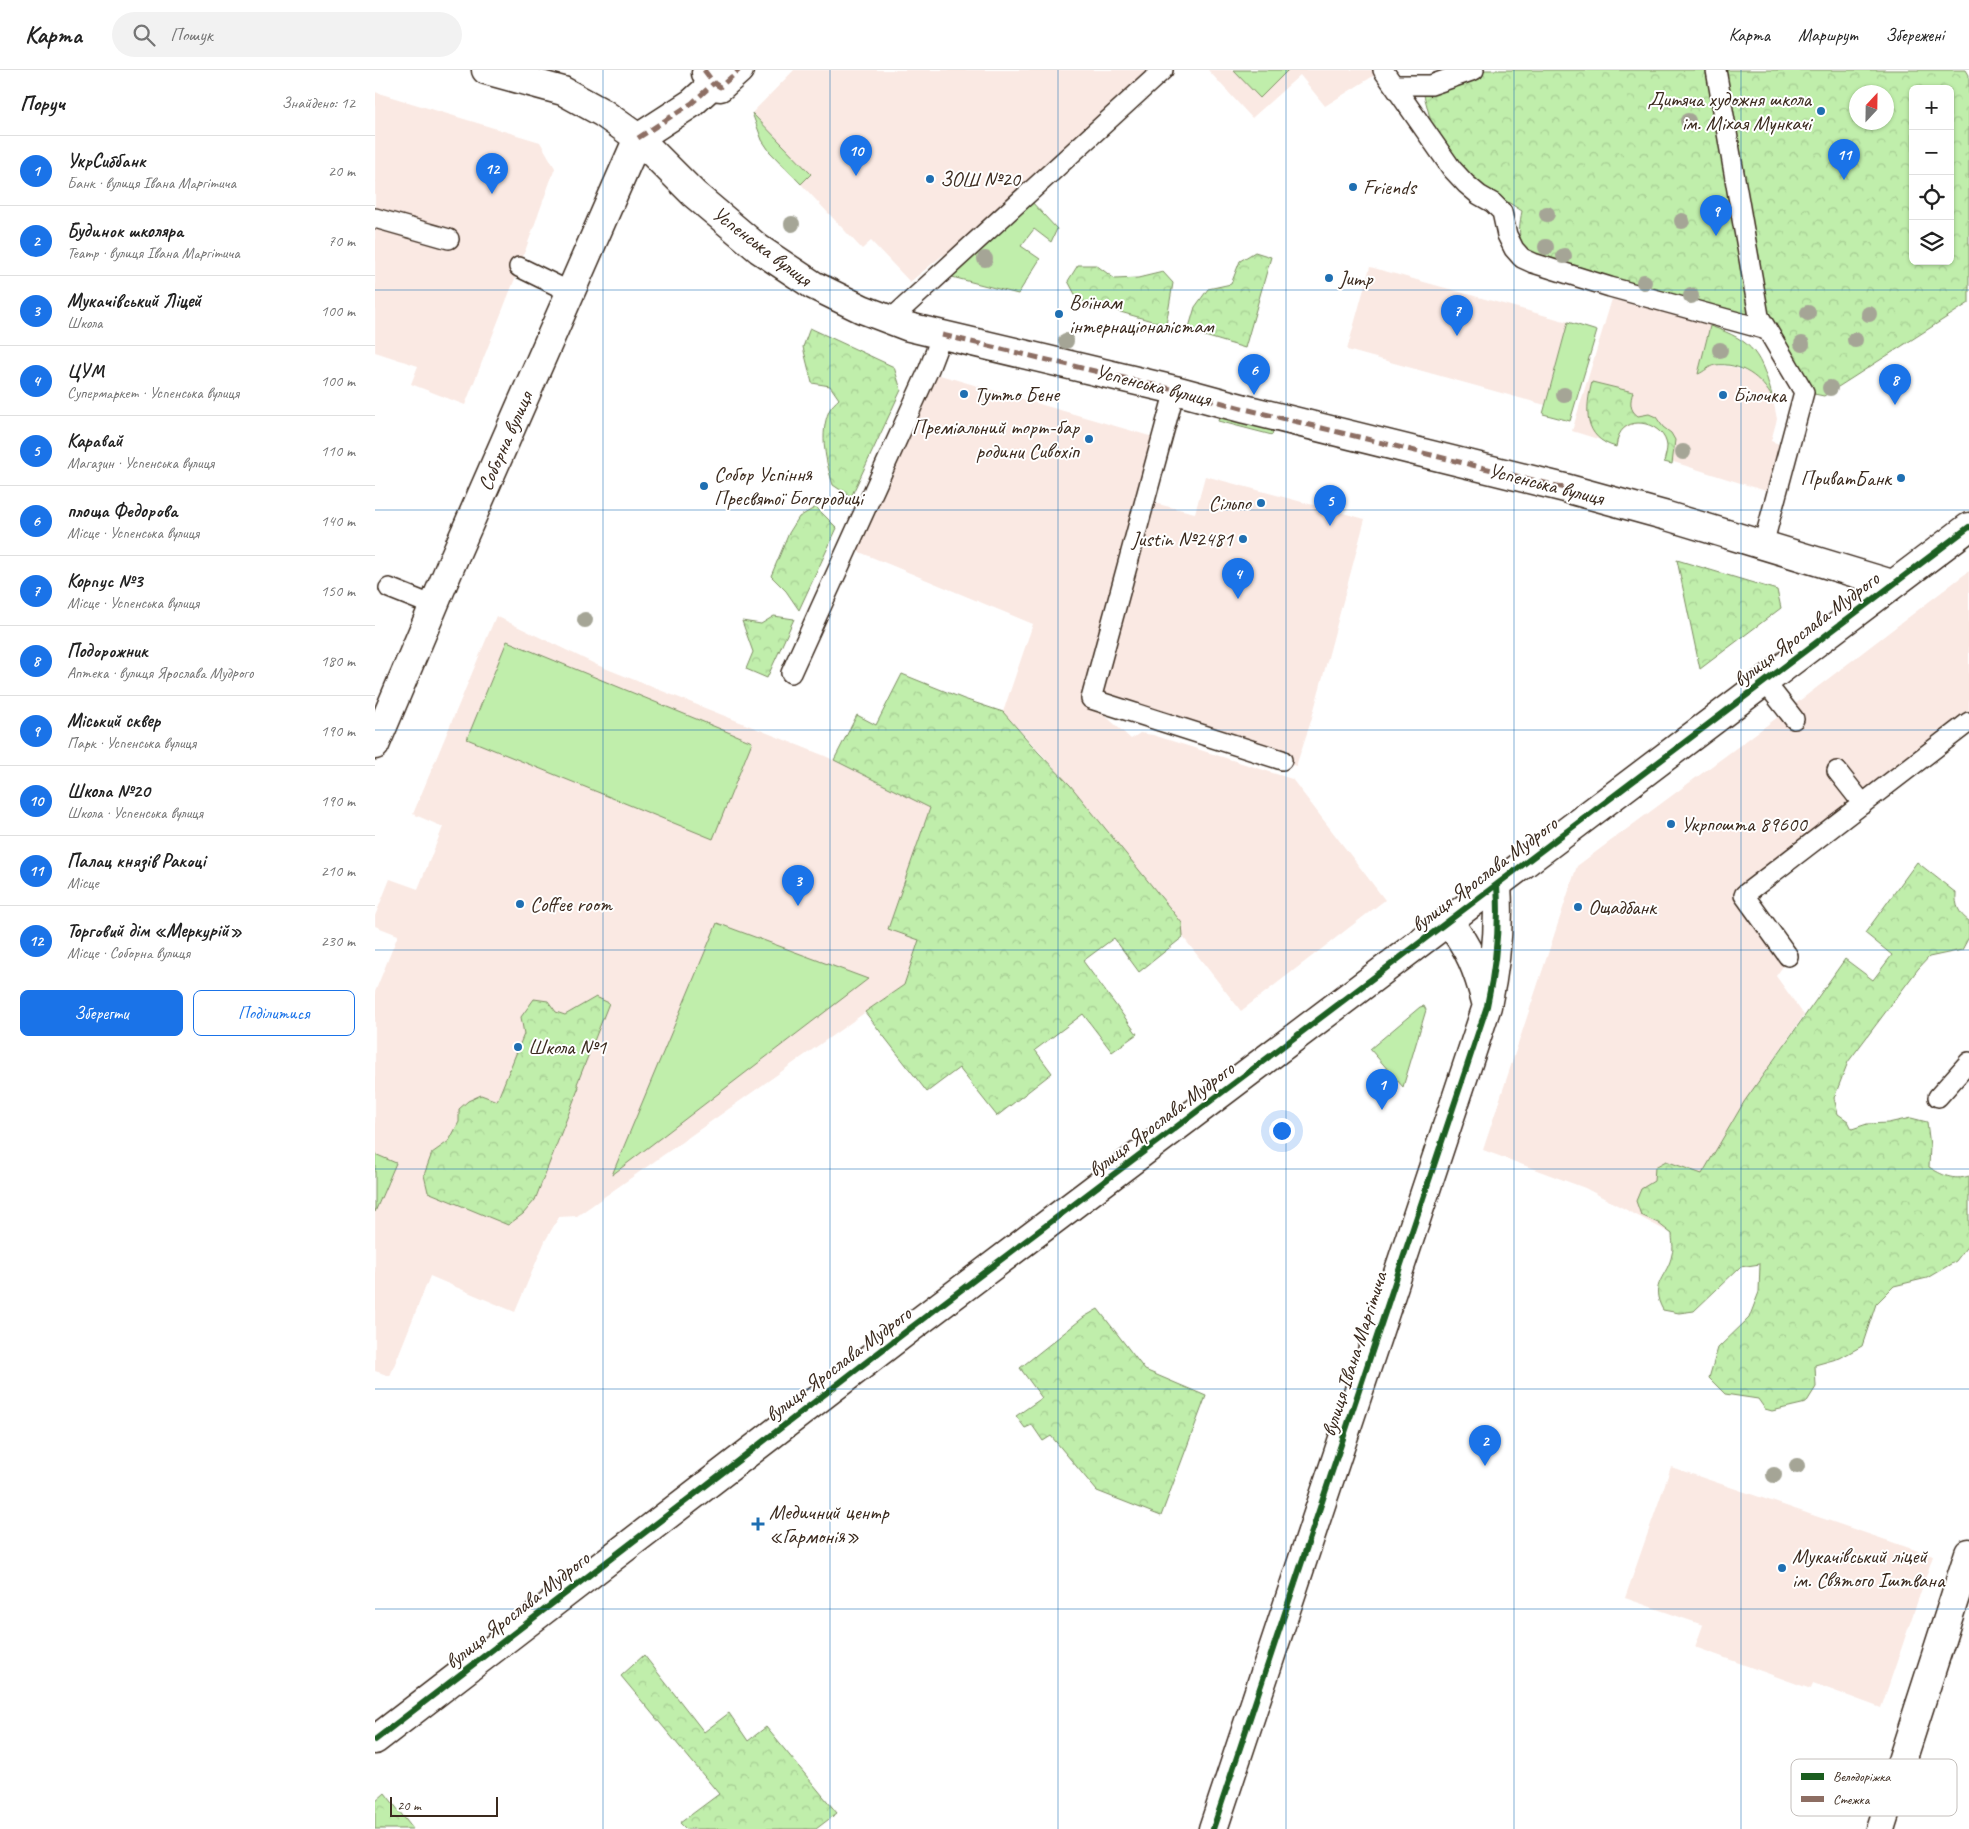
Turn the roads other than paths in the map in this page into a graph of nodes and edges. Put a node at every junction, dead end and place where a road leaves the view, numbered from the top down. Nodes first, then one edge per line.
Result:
1 (486, 70) edge
2 (739, 70) edge
3 (1163, 70) edge
4 (1383, 70) edge
5 (1475, 70) edge
6 (1716, 70) edge
7 (709, 77) edge
8 (1394, 85) junction
9 (639, 138) junction
10 (375, 218) edge
11 (449, 239) dead end
12 (519, 267) dead end
13 (570, 292) junction
14 (891, 320) junction
15 (1767, 330) junction
16 (955, 338) junction
17 (1175, 390) junction
18 (1969, 527) edge
19 (1763, 545) junction
20 (1892, 584) junction
21 (389, 588) dead end
22 (434, 606) junction
23 (791, 673) dead end
24 (1765, 682) junction
25 (1795, 719) dead end
26 (1969, 722) edge
27 (375, 745) edge
28 (1282, 760) dead end
29 (1837, 771) dead end
30 (1863, 804) junction
31 (1497, 884) junction
32 (1448, 921) junction
33 (1788, 956) dead end
34 (1487, 1006) junction
35 (1969, 1062) edge
36 (1938, 1098) dead end
37 (1969, 1553) edge
38 (375, 1740) edge
39 (1903, 1759) edge
40 (1884, 1816) edge
41 (1213, 1829) edge
42 (1880, 1829) edge

1 - 9 street, Успенська вулиця
2 - 7 street
3 - 14 lane
4 - 8 lane
5 - 8 lane
6 - 15 lane
7 - 9 street
8 - 15 lane
9 - 13 street, Соборна вулиця
9 - 14 street, Успенська вулиця
10 - 11 lane
12 - 13 lane
13 - 22 street, Соборна вулиця
14 - 16 street, Успенська вулиця
15 - 19 lane
16 - 17 street, Успенська вулиця
16 - 23 lane
17 - 19 street, Успенська вулиця
17 - 28 lane
18 - 20 street, вулиця Ярослава Мудрого
19 - 20 street, Успенська вулиця
20 - 24 street, вулиця Ярослава Мудрого
21 - 22 lane
22 - 27 street, Соборна вулиця
24 - 25 lane
24 - 31 street, вулиця Ярослава Мудрого
26 - 30 lane
29 - 30 lane
30 - 33 lane
31 - 32 street, вулиця Ярослава Мудрого
31 - 34 street, вулиця Івана Маргітича
32 - 34 street
32 - 38 street, вулиця Ярослава Мудрого
34 - 41 street, вулиця Івана Маргітича
35 - 36 lane
37 - 39 street
40 - 42 street

